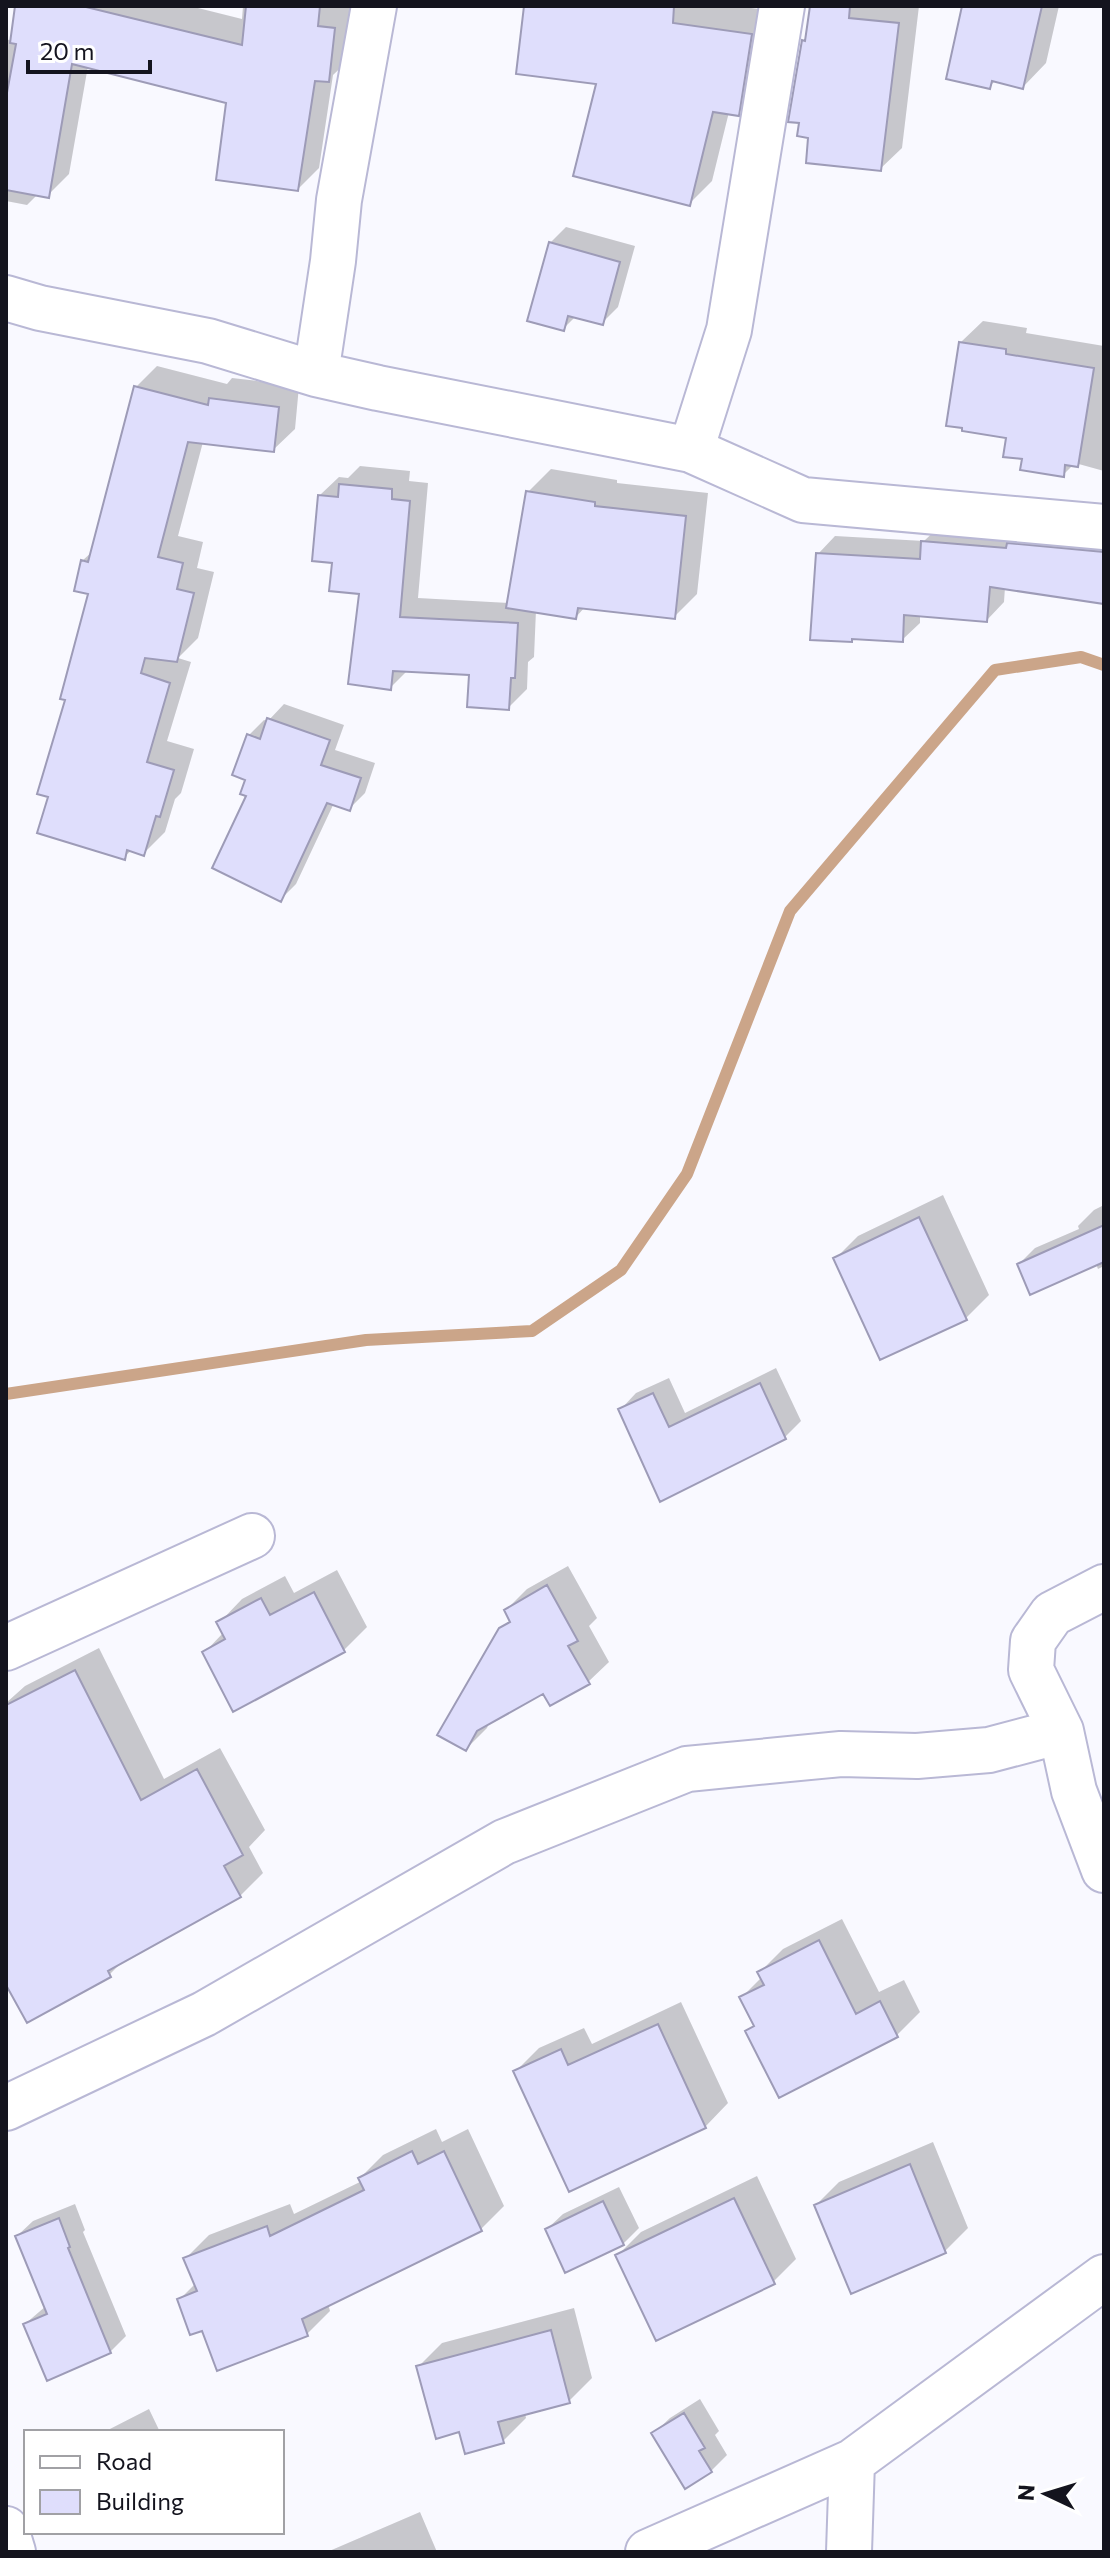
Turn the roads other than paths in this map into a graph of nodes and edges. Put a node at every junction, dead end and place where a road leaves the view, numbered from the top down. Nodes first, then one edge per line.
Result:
1 (374, 6) edge
2 (782, 6) edge
3 (6, 298) edge
4 (316, 374) junction
5 (691, 450) junction
6 (1104, 527) edge
7 (252, 1536) dead end
8 (1104, 1587) edge
9 (6, 1648) edge
10 (1061, 1731) junction
11 (1104, 1870) edge
12 (6, 2108) edge
13 (1104, 2277) edge
14 (852, 2462) junction
15 (6, 2529) edge
16 (13, 2552) edge
17 (648, 2552) edge
18 (849, 2552) edge

1 - 4 street
2 - 5 street
3 - 4 street
4 - 5 street
5 - 6 street
7 - 9 street
8 - 10 street
10 - 11 street
10 - 12 street
13 - 14 street
14 - 17 street
14 - 18 street
15 - 16 street

